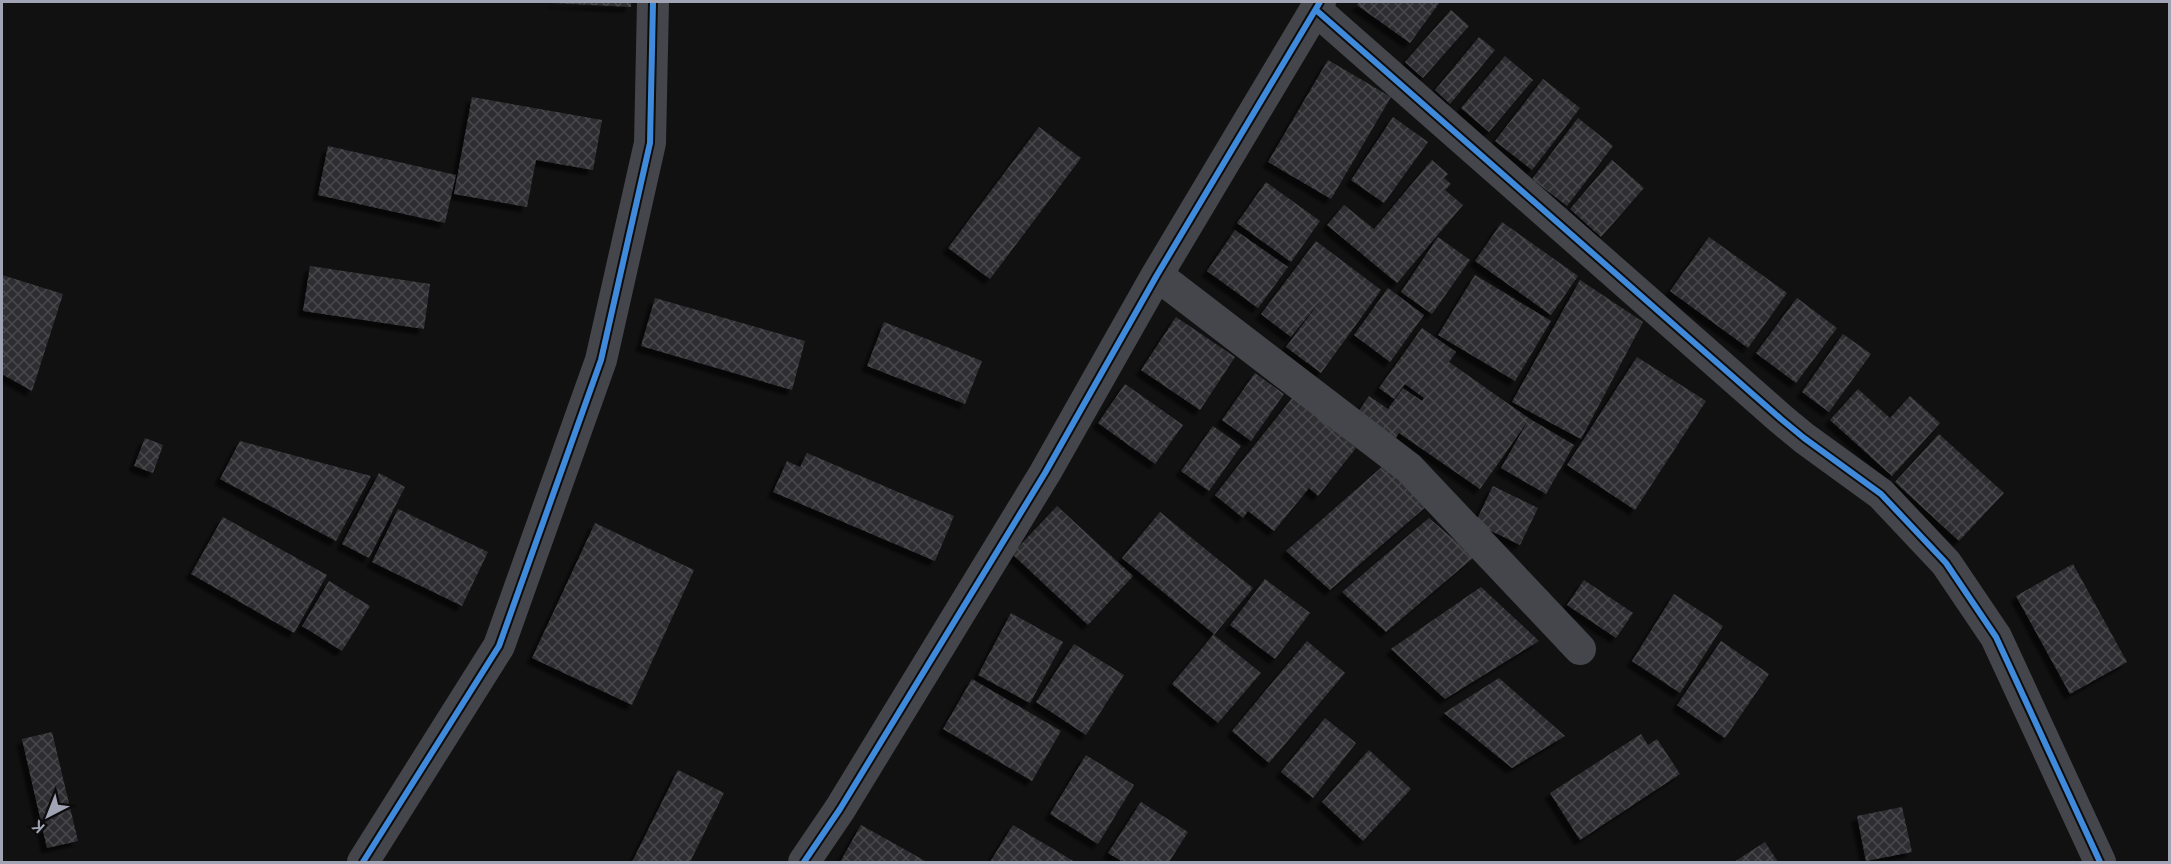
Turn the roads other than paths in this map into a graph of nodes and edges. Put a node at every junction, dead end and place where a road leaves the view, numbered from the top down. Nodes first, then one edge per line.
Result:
1 (653, 2) edge
2 (1318, 6) edge
3 (1157, 274) junction
4 (1580, 649) dead end
5 (363, 862) edge
6 (804, 862) edge
7 (2100, 862) edge

1 - 5 street
2 - 3 street
2 - 7 street
3 - 4 street
3 - 6 street

